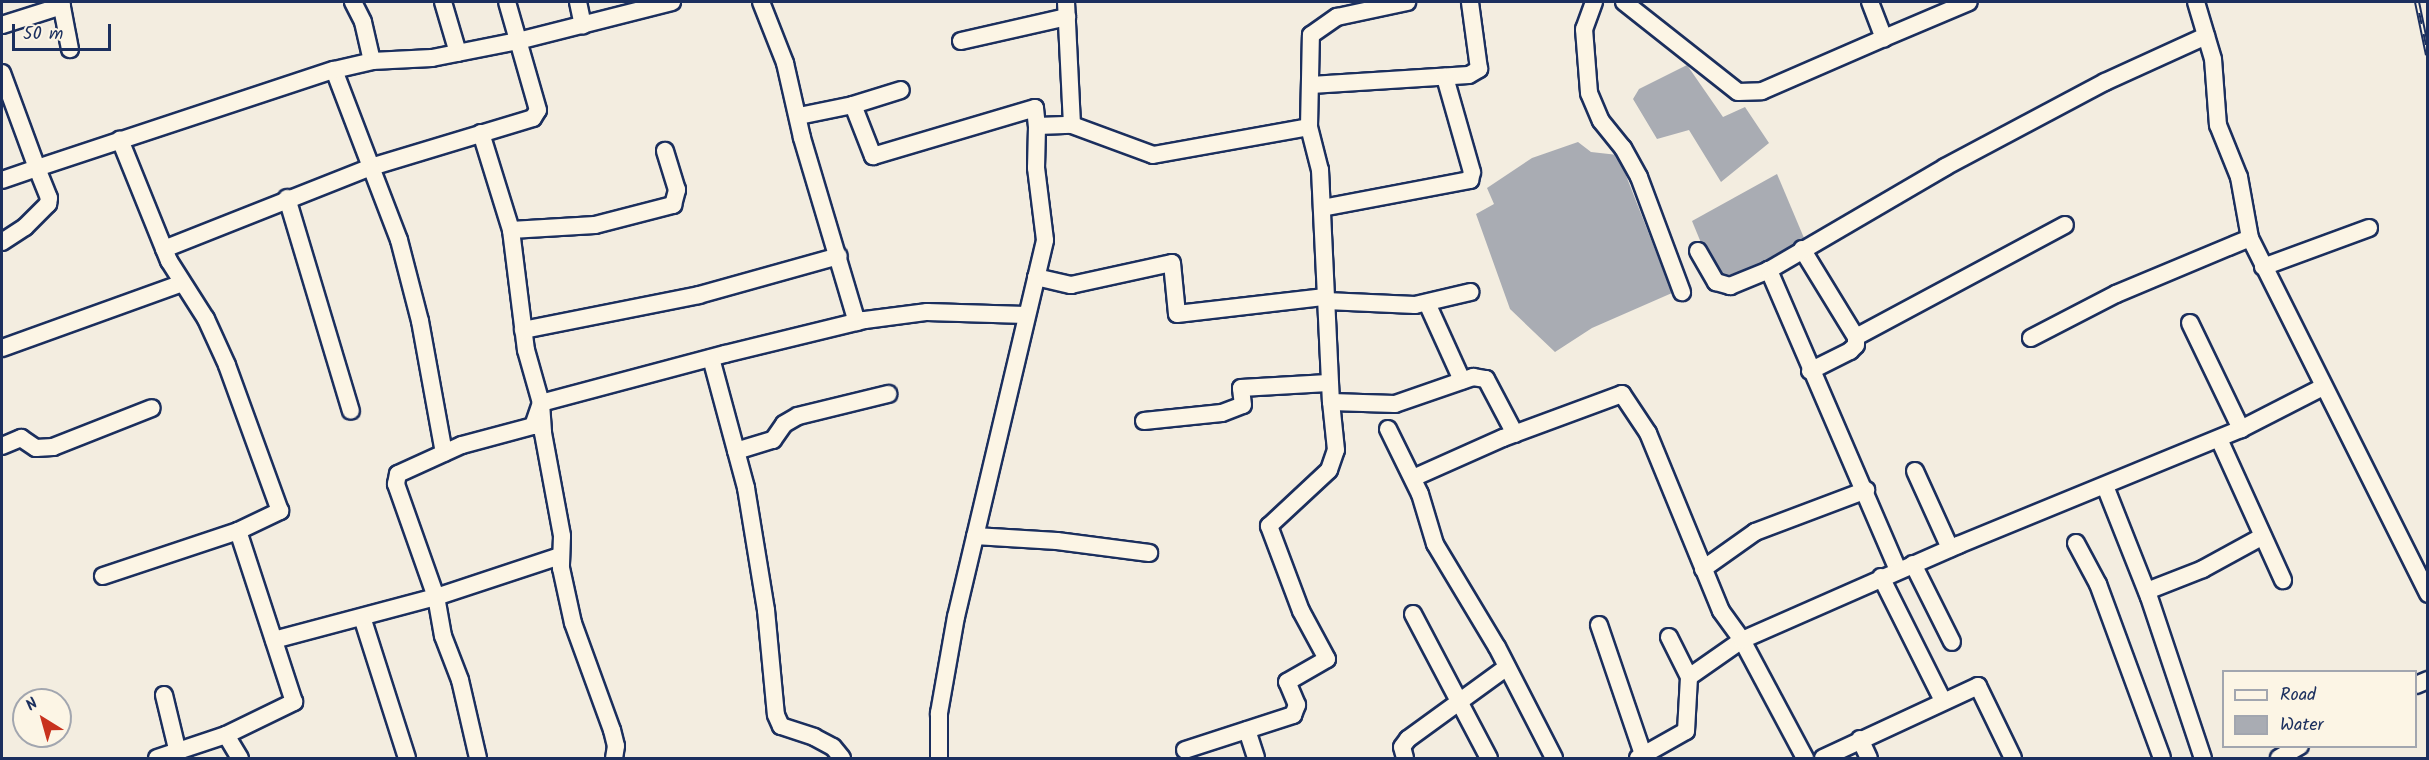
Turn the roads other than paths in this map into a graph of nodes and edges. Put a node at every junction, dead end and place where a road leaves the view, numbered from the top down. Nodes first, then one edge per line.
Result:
1 (353, 2) edge
2 (443, 2) edge
3 (507, 2) edge
4 (578, 2) edge
5 (672, 2) edge
6 (761, 2) edge
7 (1407, 2) edge
8 (1470, 2) edge
9 (1594, 2) edge
10 (1624, 2) edge
11 (1869, 2) edge
12 (1969, 2) edge
13 (2196, 2) edge
14 (62, 4) edge
15 (1066, 9) edge
16 (2, 25) edge
17 (583, 25) junction
18 (2206, 36) junction
19 (1884, 38) junction
20 (518, 41) junction
21 (961, 41) dead end
22 (70, 49) dead end
23 (458, 52) junction
24 (372, 61) junction
25 (334, 70) junction
26 (2, 73) edge
27 (1445, 77) junction
28 (1311, 85) junction
29 (901, 90) dead end
30 (853, 105) junction
31 (799, 116) junction
32 (1072, 125) junction
33 (1037, 126) junction
34 (1309, 128) junction
35 (481, 133) junction
36 (120, 140) junction
37 (665, 151) dead end
38 (371, 167) junction
39 (37, 168) junction
40 (2, 180) edge
41 (287, 198) junction
42 (1322, 208) junction
43 (2065, 225) dead end
44 (2369, 228) dead end
45 (511, 230) junction
46 (2250, 238) junction
47 (2, 242) edge
48 (164, 249) junction
49 (1802, 249) junction
50 (1698, 251) dead end
51 (839, 256) junction
52 (2263, 267) junction
53 (1769, 270) junction
54 (1036, 277) junction
55 (180, 284) junction
56 (1471, 292) dead end
57 (1682, 292) dead end
58 (1325, 299) junction
59 (1427, 303) junction
60 (1026, 315) junction
61 (857, 322) junction
62 (2190, 323) dead end
63 (523, 330) junction
64 (1856, 337) junction
65 (2031, 338) dead end
66 (2, 348) edge
67 (711, 358) junction
68 (1810, 371) junction
69 (1462, 380) junction
70 (1328, 383) junction
71 (2323, 387) junction
72 (888, 394) dead end
73 (1331, 402) junction
74 (541, 403) junction
75 (152, 408) dead end
76 (351, 411) dead end
77 (1144, 421) dead end
78 (1389, 429) dead end
79 (2241, 429) junction
80 (1515, 434) junction
81 (2219, 439) junction
82 (2, 446) edge
83 (736, 451) junction
84 (444, 453) junction
85 (1915, 471) dead end
86 (1413, 478) junction
87 (2105, 486) junction
88 (1866, 490) junction
89 (238, 531) junction
90 (975, 536) junction
91 (2263, 536) junction
92 (2076, 543) dead end
93 (1950, 548) junction
94 (1149, 553) dead end
95 (560, 556) junction
96 (1905, 567) junction
97 (1702, 569) junction
98 (103, 576) dead end
99 (1881, 577) junction
100 (2283, 580) dead end
101 (2146, 591) junction
102 (2427, 594) edge
103 (436, 597) junction
104 (1413, 614) dead end
105 (362, 618) junction
106 (1599, 625) dead end
107 (1669, 637) dead end
108 (274, 640) junction
109 (1742, 640) junction
110 (1952, 642) dead end
111 (1507, 667) junction
112 (1689, 677) junction
113 (164, 695) dead end
114 (1461, 700) junction
115 (1943, 701) junction
116 (1247, 730) junction
117 (226, 735) junction
118 (1860, 739) junction
119 (2298, 748) edge
120 (1185, 750) dead end
121 (178, 753) junction
122 (1641, 758) edge
123 (157, 759) edge
124 (240, 759) edge
125 (407, 759) edge
126 (478, 759) edge
127 (614, 759) edge
128 (842, 759) edge
129 (939, 759) edge
130 (1256, 759) edge
131 (1405, 759) edge
132 (1489, 759) edge
133 (1554, 759) edge
134 (1805, 759) edge
135 (1823, 759) edge
136 (1869, 759) edge
137 (2013, 759) edge
138 (2162, 759) edge
139 (2203, 759) edge
140 (2279, 759) edge

1 - 24 street
2 - 23 street
3 - 20 street
4 - 17 street
5 - 17 street
6 - 31 street
7 - 28 street
8 - 27 street
9 - 57 street
10 - 19 street
11 - 19 street
12 - 19 street
13 - 18 street
14 - 16 street
14 - 22 street
15 - 21 street
15 - 32 street
17 - 20 street
18 - 46 street
18 - 49 street
20 - 23 street
20 - 35 street
23 - 24 street
24 - 25 street
25 - 36 street
25 - 38 street
26 - 39 street
27 - 28 street
27 - 42 street
28 - 34 street
29 - 30 street
30 - 31 street
30 - 33 street
31 - 51 street
32 - 33 street
32 - 34 street
33 - 54 street
34 - 42 street
35 - 38 street
35 - 45 street
36 - 39 street
36 - 48 street
37 - 45 street
38 - 41 street
38 - 84 street
39 - 40 street
39 - 47 street
41 - 48 street
41 - 76 street
42 - 58 street
43 - 64 street
44 - 52 street
45 - 63 street
46 - 52 street
46 - 65 street
48 - 55 street
49 - 53 street
49 - 64 street
50 - 53 street
51 - 61 street
51 - 63 street
52 - 71 street
53 - 68 street
54 - 58 street
54 - 60 street
55 - 66 street
55 - 89 street
56 - 59 street
58 - 59 street
58 - 70 street
59 - 69 street
60 - 61 street
60 - 90 street
61 - 67 street
62 - 79 street
63 - 74 street
64 - 68 street
67 - 74 street
67 - 83 street
68 - 88 street
69 - 73 street
69 - 80 street
70 - 73 street
70 - 77 street
71 - 79 street
71 - 102 street
72 - 83 street
73 - 116 street
74 - 84 street
74 - 95 street
75 - 82 street
78 - 86 street
79 - 81 street
80 - 86 street
80 - 97 street
81 - 87 street
81 - 91 street
83 - 128 street
84 - 103 street
85 - 93 street
86 - 111 street
87 - 93 street
87 - 101 street
88 - 96 street
88 - 97 street
89 - 98 street
89 - 108 street
90 - 94 street
90 - 129 street
91 - 100 street
91 - 101 street
92 - 138 street
93 - 96 street
95 - 103 street
95 - 127 street
96 - 99 street
96 - 110 street
97 - 109 street
99 - 109 street
99 - 115 street
101 - 139 street
103 - 105 street
103 - 126 street
104 - 114 street
105 - 108 street
105 - 125 street
106 - 122 street
107 - 112 street
108 - 117 street
109 - 112 street
109 - 134 street
111 - 114 street
111 - 133 street
112 - 122 street
113 - 121 street
114 - 131 street
114 - 132 street
115 - 118 street
115 - 137 street
116 - 120 street
116 - 130 street
117 - 121 street
117 - 124 street
118 - 135 street
118 - 136 street
119 - 140 street
121 - 123 street

